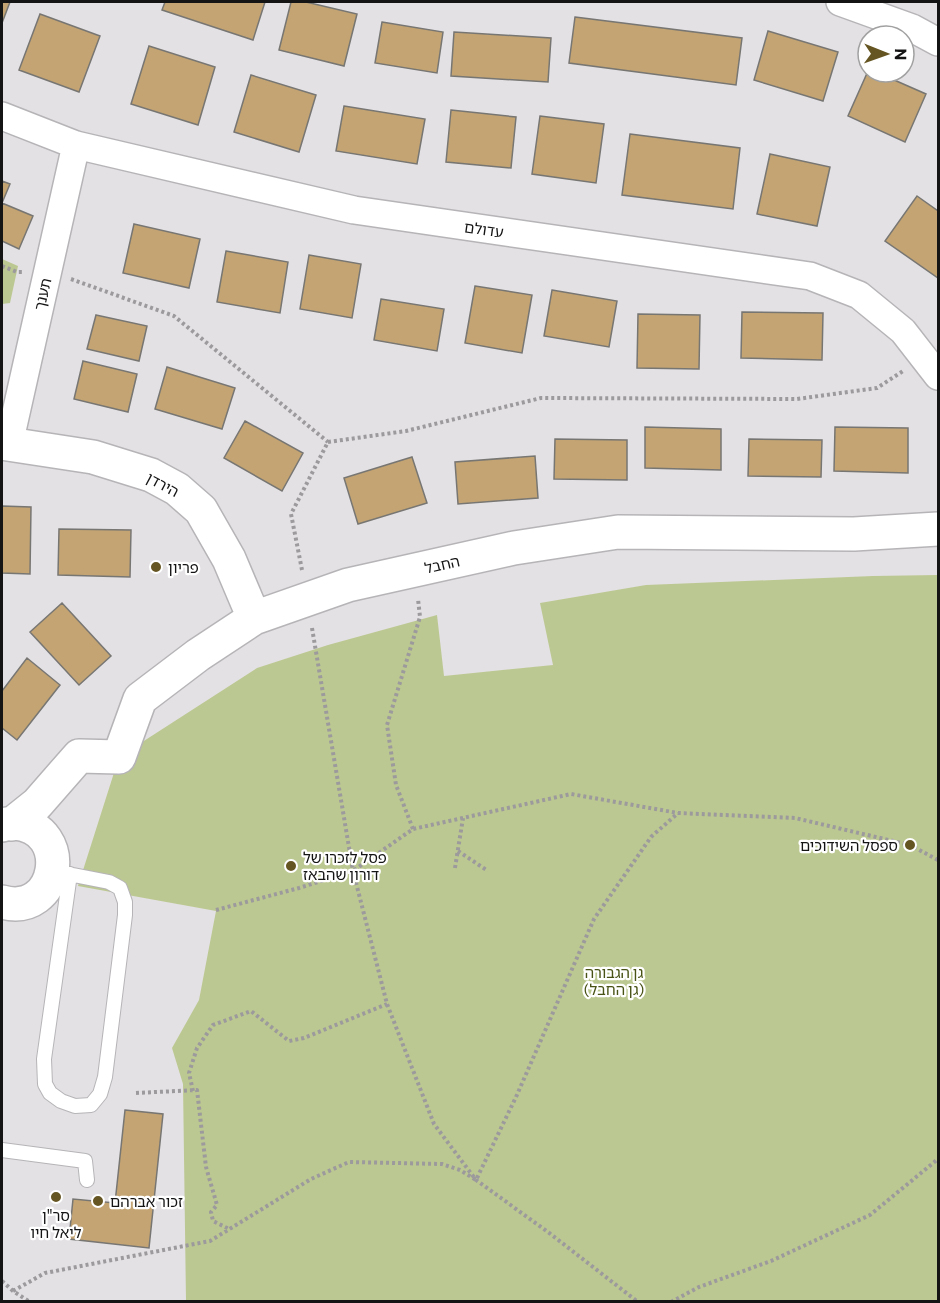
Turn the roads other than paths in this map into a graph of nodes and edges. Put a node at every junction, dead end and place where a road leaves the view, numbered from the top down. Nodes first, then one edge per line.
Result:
1 (840, 2) edge
2 (939, 42) edge
3 (2, 116) edge
4 (76, 145) junction
5 (939, 376) edge
6 (5, 443) edge
7 (939, 529) edge
8 (254, 618) junction
9 (23, 821) edge
10 (61, 873) junction
11 (7, 908) edge
12 (2, 1150) edge
13 (87, 1180) dead end

1 - 2 street
3 - 4 street, עדולם
4 - 5 street, עדולם
4 - 6 street, תענך
6 - 8 street, הירדן
7 - 8 street, החבל
8 - 9 street, החבל
9 - 10 street
10 - 10 lane
10 - 11 street
12 - 13 lane

